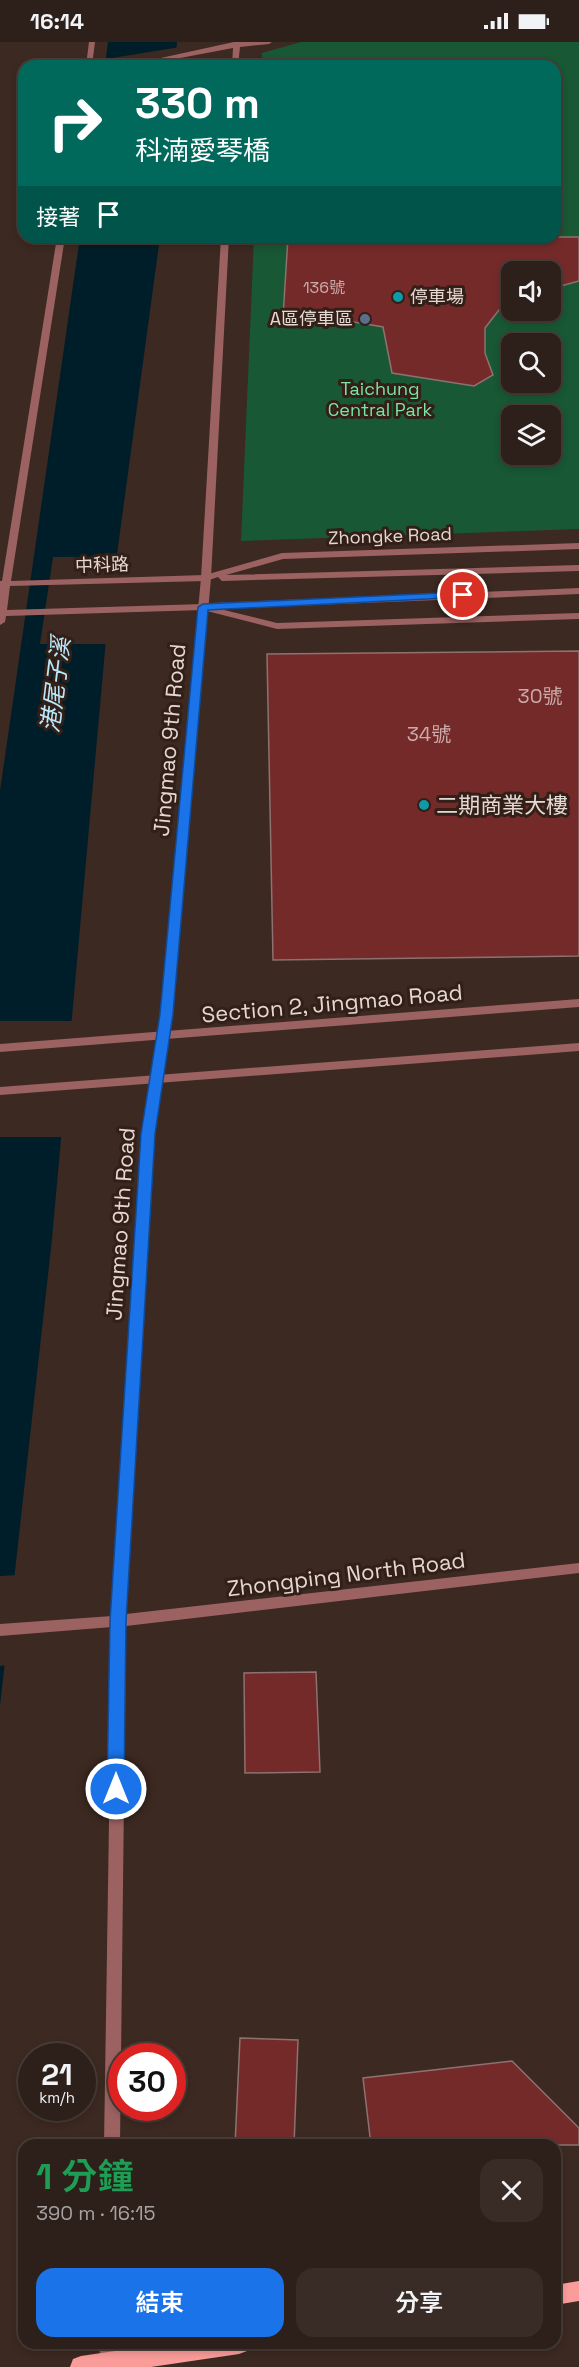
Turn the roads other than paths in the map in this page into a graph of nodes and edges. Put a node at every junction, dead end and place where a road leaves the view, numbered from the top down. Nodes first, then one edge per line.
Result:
1 (92, 42) edge
2 (268, 42) edge
3 (236, 44) edge
4 (90, 60) edge
5 (159, 60) edge
6 (235, 60) edge
7 (60, 243) edge
8 (225, 243) edge
9 (579, 546) edge
10 (579, 568) edge
11 (206, 578) junction
12 (3, 584) edge
13 (579, 591) edge
14 (203, 607) junction
15 (0, 616) edge
16 (579, 616) edge
17 (579, 1004) edge
18 (164, 1036) junction
19 (579, 1047) edge
20 (0, 1048) edge
21 (157, 1078) junction
22 (0, 1091) edge
23 (579, 1568) edge
24 (118, 1621) junction
25 (0, 1630) edge
26 (112, 2139) edge
27 (579, 2291) edge
28 (561, 2294) edge
29 (160, 2349) edge
30 (108, 2353) edge
31 (81, 2367) edge

1 - 4 street
2 - 3 street
3 - 5 street
3 - 6 street
7 - 12 street
8 - 11 street, Jingmao 9th Road
9 - 11 street, Zhongke Road
10 - 11 street
11 - 12 street, 中科路
11 - 14 street, Jingmao 9th Road
12 - 15 street
13 - 14 street, 中科路
14 - 15 street, 中科路
14 - 16 street
14 - 18 street, Jingmao 9th Road
17 - 18 street, Section 2, Jingmao Road
18 - 20 street, Section 2, Jingmao Road
18 - 21 street, Jingmao 9th Road
19 - 21 street
21 - 22 street
21 - 24 street, Jingmao 9th Road
23 - 24 street, Zhongping North Road
24 - 25 street, Zhongping North Road
24 - 26 street, Jingmao 9th Road
27 - 28 main road
29 - 30 main road
30 - 31 main road

